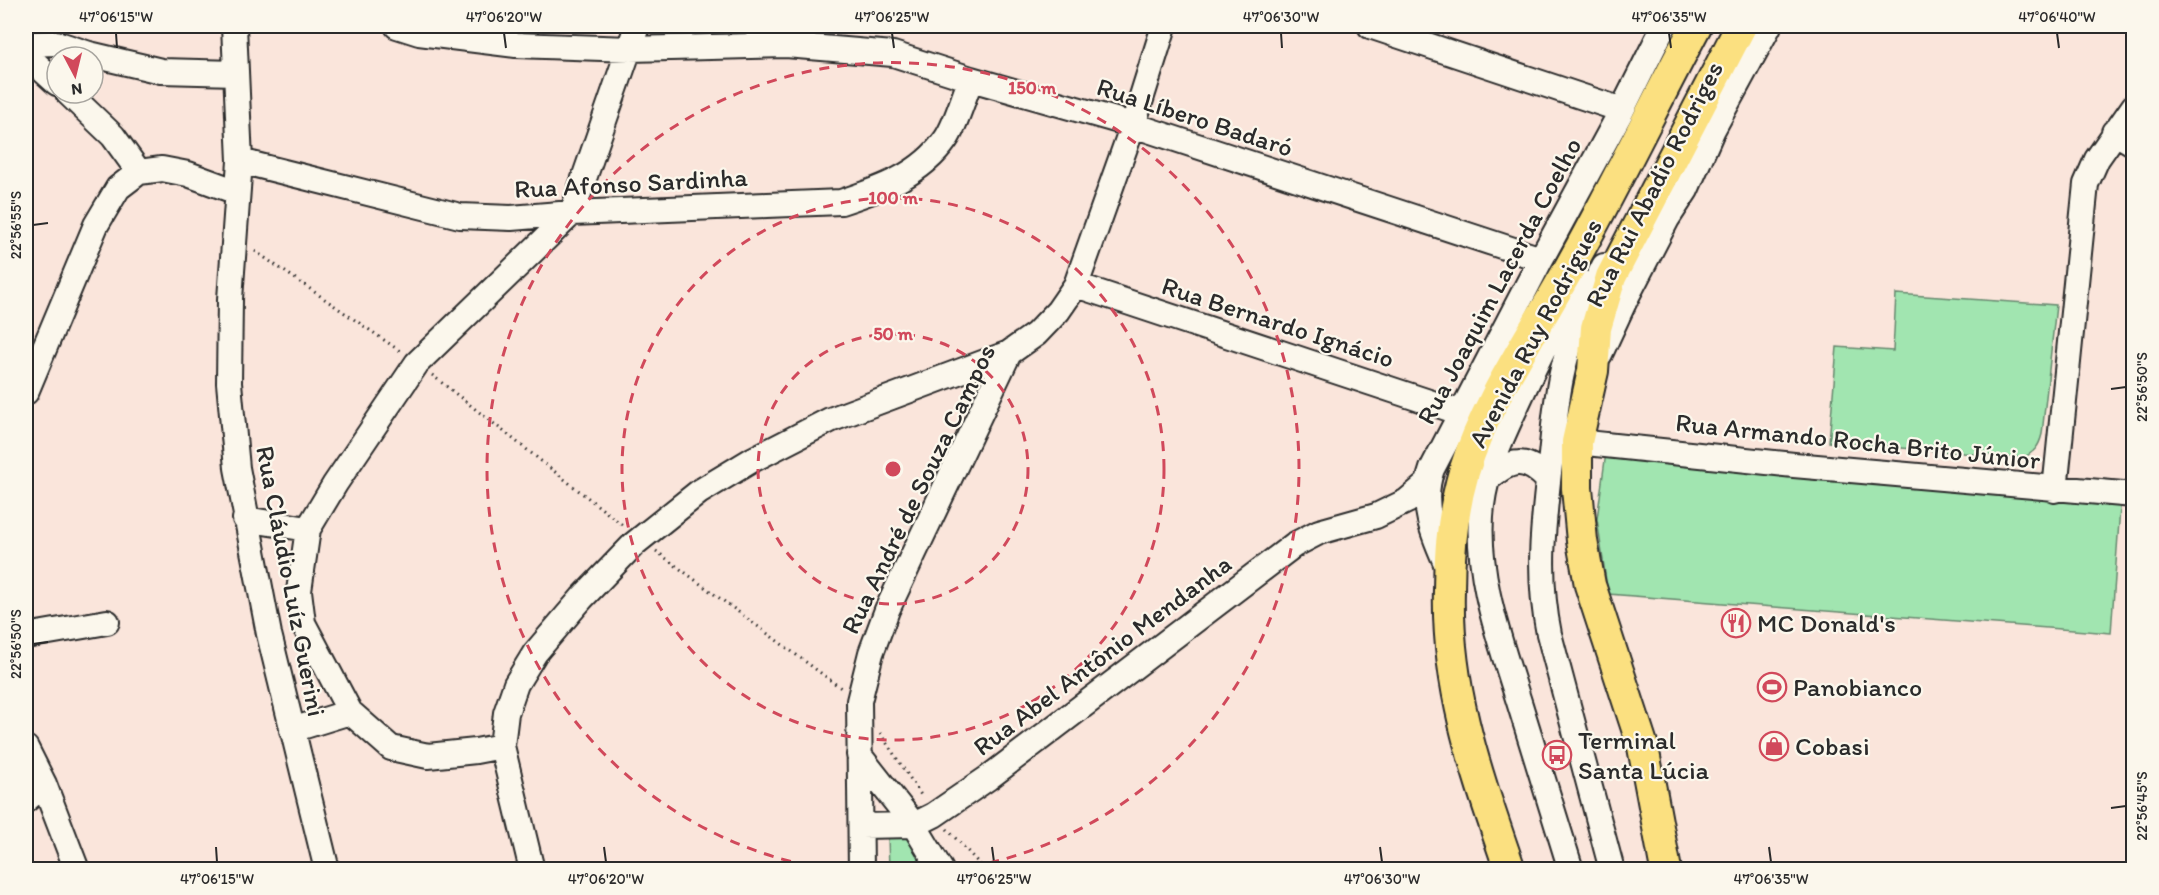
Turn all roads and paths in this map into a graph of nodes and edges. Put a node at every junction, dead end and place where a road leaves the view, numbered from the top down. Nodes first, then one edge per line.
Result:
1 (234, 26) edge
2 (637, 26) edge
3 (1164, 26) edge
4 (1370, 26) edge
5 (1664, 26) edge
6 (1696, 26) edge
7 (1711, 26) edge
8 (1726, 26) edge
9 (1741, 26) edge
10 (1769, 26) edge
11 (412, 28) edge
12 (1431, 35) edge
13 (26, 44) edge
14 (630, 49) junction
15 (26, 55) edge
16 (45, 72) edge
17 (236, 74) junction
18 (971, 79) junction
19 (81, 105) edge
20 (2133, 106) edge
21 (1622, 110) junction
22 (1133, 126) junction
23 (2124, 138) edge
24 (240, 161) junction
25 (139, 172) junction
26 (237, 192) junction
27 (573, 213) junction
28 (233, 236) junction
29 (1541, 259) junction
30 (1076, 285) junction
31 (1009, 352) junction
32 (417, 363) junction
33 (1593, 370) junction
34 (26, 392) edge
35 (1462, 412) junction
36 (1578, 442) junction
37 (1487, 480) junction
38 (1548, 480) junction
39 (1427, 484) junction
40 (2055, 489) junction
41 (2133, 495) edge
42 (1376, 516) junction
43 (245, 519) junction
44 (308, 529) junction
45 (1433, 533) junction
46 (640, 539) junction
47 (1449, 570) junction
48 (107, 622) dead end
49 (303, 623) junction
50 (269, 634) junction
51 (26, 636) edge
52 (859, 701) junction
53 (350, 711) junction
54 (292, 730) junction
55 (502, 746) junction
56 (26, 749) edge
57 (859, 755) junction
58 (44, 784) junction
59 (26, 800) edge
60 (924, 820) junction
61 (861, 826) junction
62 (77, 870) edge
63 (327, 870) edge
64 (532, 870) edge
65 (861, 870) edge
66 (941, 870) edge
67 (985, 870) edge
68 (1510, 870) edge
69 (1571, 870) edge
70 (1612, 870) edge
71 (1666, 870) edge

1 - 17 street, Rua Cláudio Luíz Guerini
2 - 14 street
3 - 22 street, Rua André de Souza Campos
4 - 12 street
5 - 21 street, Rua Joaquim Lacerda Coelho
6 - 47 main road, Avenida Ruy Rodrigues
7 - 37 street
8 - 38 street
9 - 33 main road, Avenida Ruy Rodrigues
10 - 33 street, Rua Rui Abadio Rodriges
11 - 14 street, Rua Líbero Badaró
12 - 21 street
13 - 17 street
14 - 18 street, Rua Líbero Badaró
14 - 27 street
15 - 16 street
17 - 24 street, Rua Cláudio Luíz Guerini
18 - 22 street, Rua Líbero Badaró
18 - 27 street, Rua Afonso Sardinha
19 - 25 street
20 - 23 street
21 - 29 street, Rua Joaquim Lacerda Coelho
22 - 29 street, Rua Líbero Badaró
22 - 30 street, Rua André de Souza Campos
23 - 40 street
24 - 26 street, Rua Cláudio Luíz Guerini
24 - 27 street, Rua Afonso Sardinha
25 - 26 street
25 - 34 street
26 - 28 street, Rua Cláudio Luíz Guerini
27 - 32 street
28 - 32 path
28 - 43 street, Rua Cláudio Luíz Guerini
29 - 35 street, Rua Joaquim Lacerda Coelho
30 - 31 street, Rua André de Souza Campos
30 - 35 street, Rua Bernardo Ignácio
31 - 46 street
31 - 52 street, Rua André de Souza Campos
32 - 44 street
32 - 46 path
33 - 36 main road, Avenida Ruy Rodrigues
35 - 39 street, Rua Joaquim Lacerda Coelho
36 - 40 street, Rua Armando Rocha Brito Júnior
36 - 71 main road, Avenida Ruy Rodrigues
37 - 38 street
37 - 69 street
38 - 70 street
39 - 42 street, Rua Abel Antônio Mendanha
39 - 45 street, Rua Joaquim Lacerda Coelho
40 - 41 street, Rua Armando Rocha Brito Júnior
42 - 45 street, Rua Abel Antônio Mendanha
42 - 60 street, Rua Abel Antônio Mendanha
43 - 44 street
43 - 50 street, Rua Cláudio Luíz Guerini
44 - 49 street
45 - 47 street, Rua Joaquim Lacerda Coelho
46 - 52 path
46 - 55 street
47 - 68 main road, Avenida Ruy Rodrigues
48 - 51 street
49 - 50 street
49 - 53 street
50 - 54 street, Rua Cláudio Luíz Guerini
52 - 57 street, Rua André de Souza Campos
52 - 60 path
53 - 54 street
53 - 55 street
54 - 63 street, Rua Cláudio Luíz Guerini
55 - 64 street
56 - 58 street
57 - 60 street
57 - 61 street, Rua André de Souza Campos
58 - 59 street
58 - 62 street
60 - 61 street
60 - 66 street
60 - 67 path
61 - 65 street, Rua André de Souza Campos

